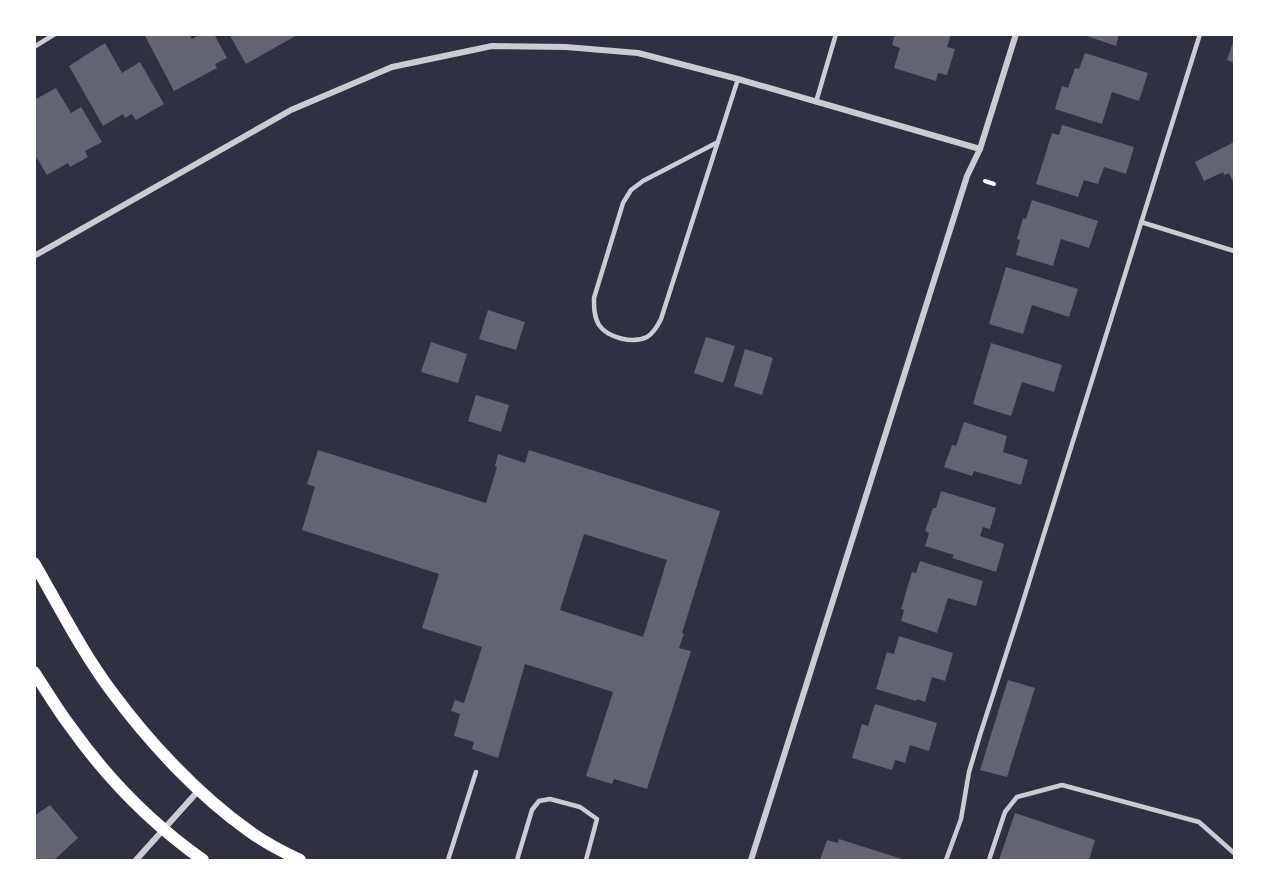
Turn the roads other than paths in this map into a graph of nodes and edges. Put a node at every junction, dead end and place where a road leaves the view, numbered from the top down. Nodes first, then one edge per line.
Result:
1 (55, 34) edge
2 (836, 34) edge
3 (1016, 34) edge
4 (1200, 34) edge
5 (34, 47) edge
6 (738, 79) junction
7 (816, 102) junction
8 (718, 141) junction
9 (980, 149) junction
10 (1141, 222) junction
11 (1234, 250) edge
12 (34, 256) edge
13 (34, 563) edge
14 (34, 672) edge
15 (476, 772) dead end
16 (198, 790) junction
17 (164, 830) junction
18 (1234, 853) edge
19 (299, 860) edge
20 (135, 861) edge
21 (203, 861) edge
22 (448, 861) edge
23 (517, 861) edge
24 (586, 861) edge
25 (751, 861) edge
26 (946, 861) edge
27 (989, 861) edge

1 - 5 lane
2 - 7 lane
3 - 9 street
4 - 10 lane
6 - 7 street
6 - 8 lane
6 - 12 street
7 - 9 street
8 - 8 lane
9 - 25 street
10 - 11 lane
10 - 26 lane
13 - 16 main road
14 - 17 main road
15 - 22 lane
16 - 17 street
16 - 19 main road
17 - 20 street
17 - 21 main road
18 - 27 lane
23 - 24 lane

